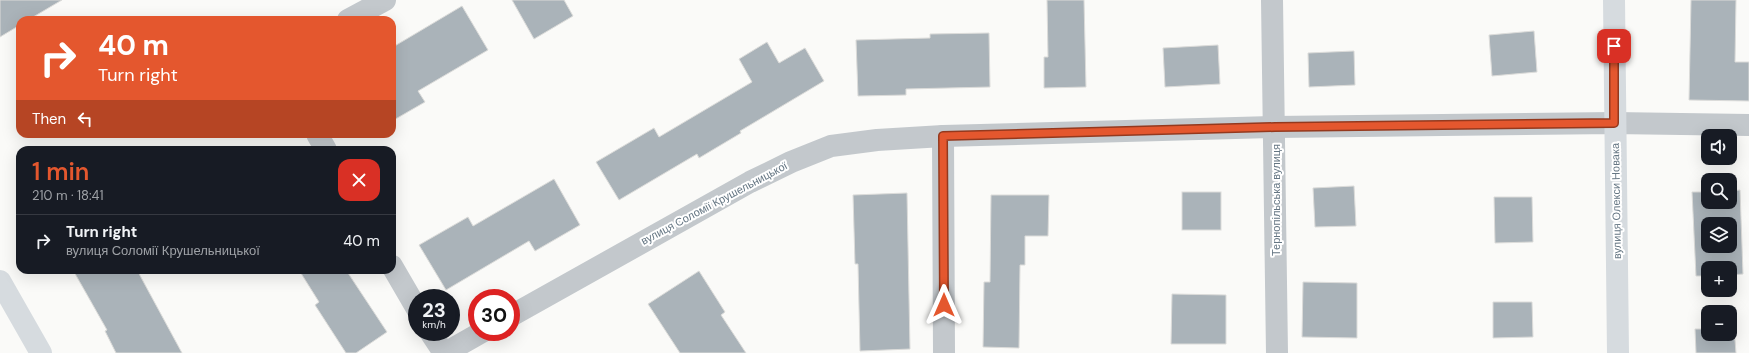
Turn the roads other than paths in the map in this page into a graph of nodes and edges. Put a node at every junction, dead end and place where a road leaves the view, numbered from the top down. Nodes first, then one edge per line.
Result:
1 (385, 0) edge
2 (1272, 0) edge
3 (1614, 0) edge
4 (355, 16) edge
5 (1614, 123) junction
6 (1749, 125) edge
7 (1275, 127) junction
8 (943, 136) junction
9 (396, 273) edge
10 (0, 281) edge
11 (408, 294) edge
12 (520, 311) edge
13 (468, 340) edge
14 (436, 341) edge
15 (41, 353) edge
16 (444, 353) edge
17 (944, 353) edge
18 (1277, 353) edge
19 (1618, 353) edge

1 - 4 street
2 - 7 street, Тернопільська вулиця
3 - 5 main road, вулиця Олекси Новака
5 - 6 street, вулиця Соломії Крушельницької
5 - 7 street, вулиця Соломії Крушельницької
5 - 19 main road, вулиця Олекси Новака
7 - 8 street, вулиця Соломії Крушельницької
7 - 18 street, Тернопільська вулиця
8 - 12 street, вулиця Соломії Крушельницької
8 - 17 street
9 - 11 street
10 - 15 main road
13 - 16 street
14 - 16 street

